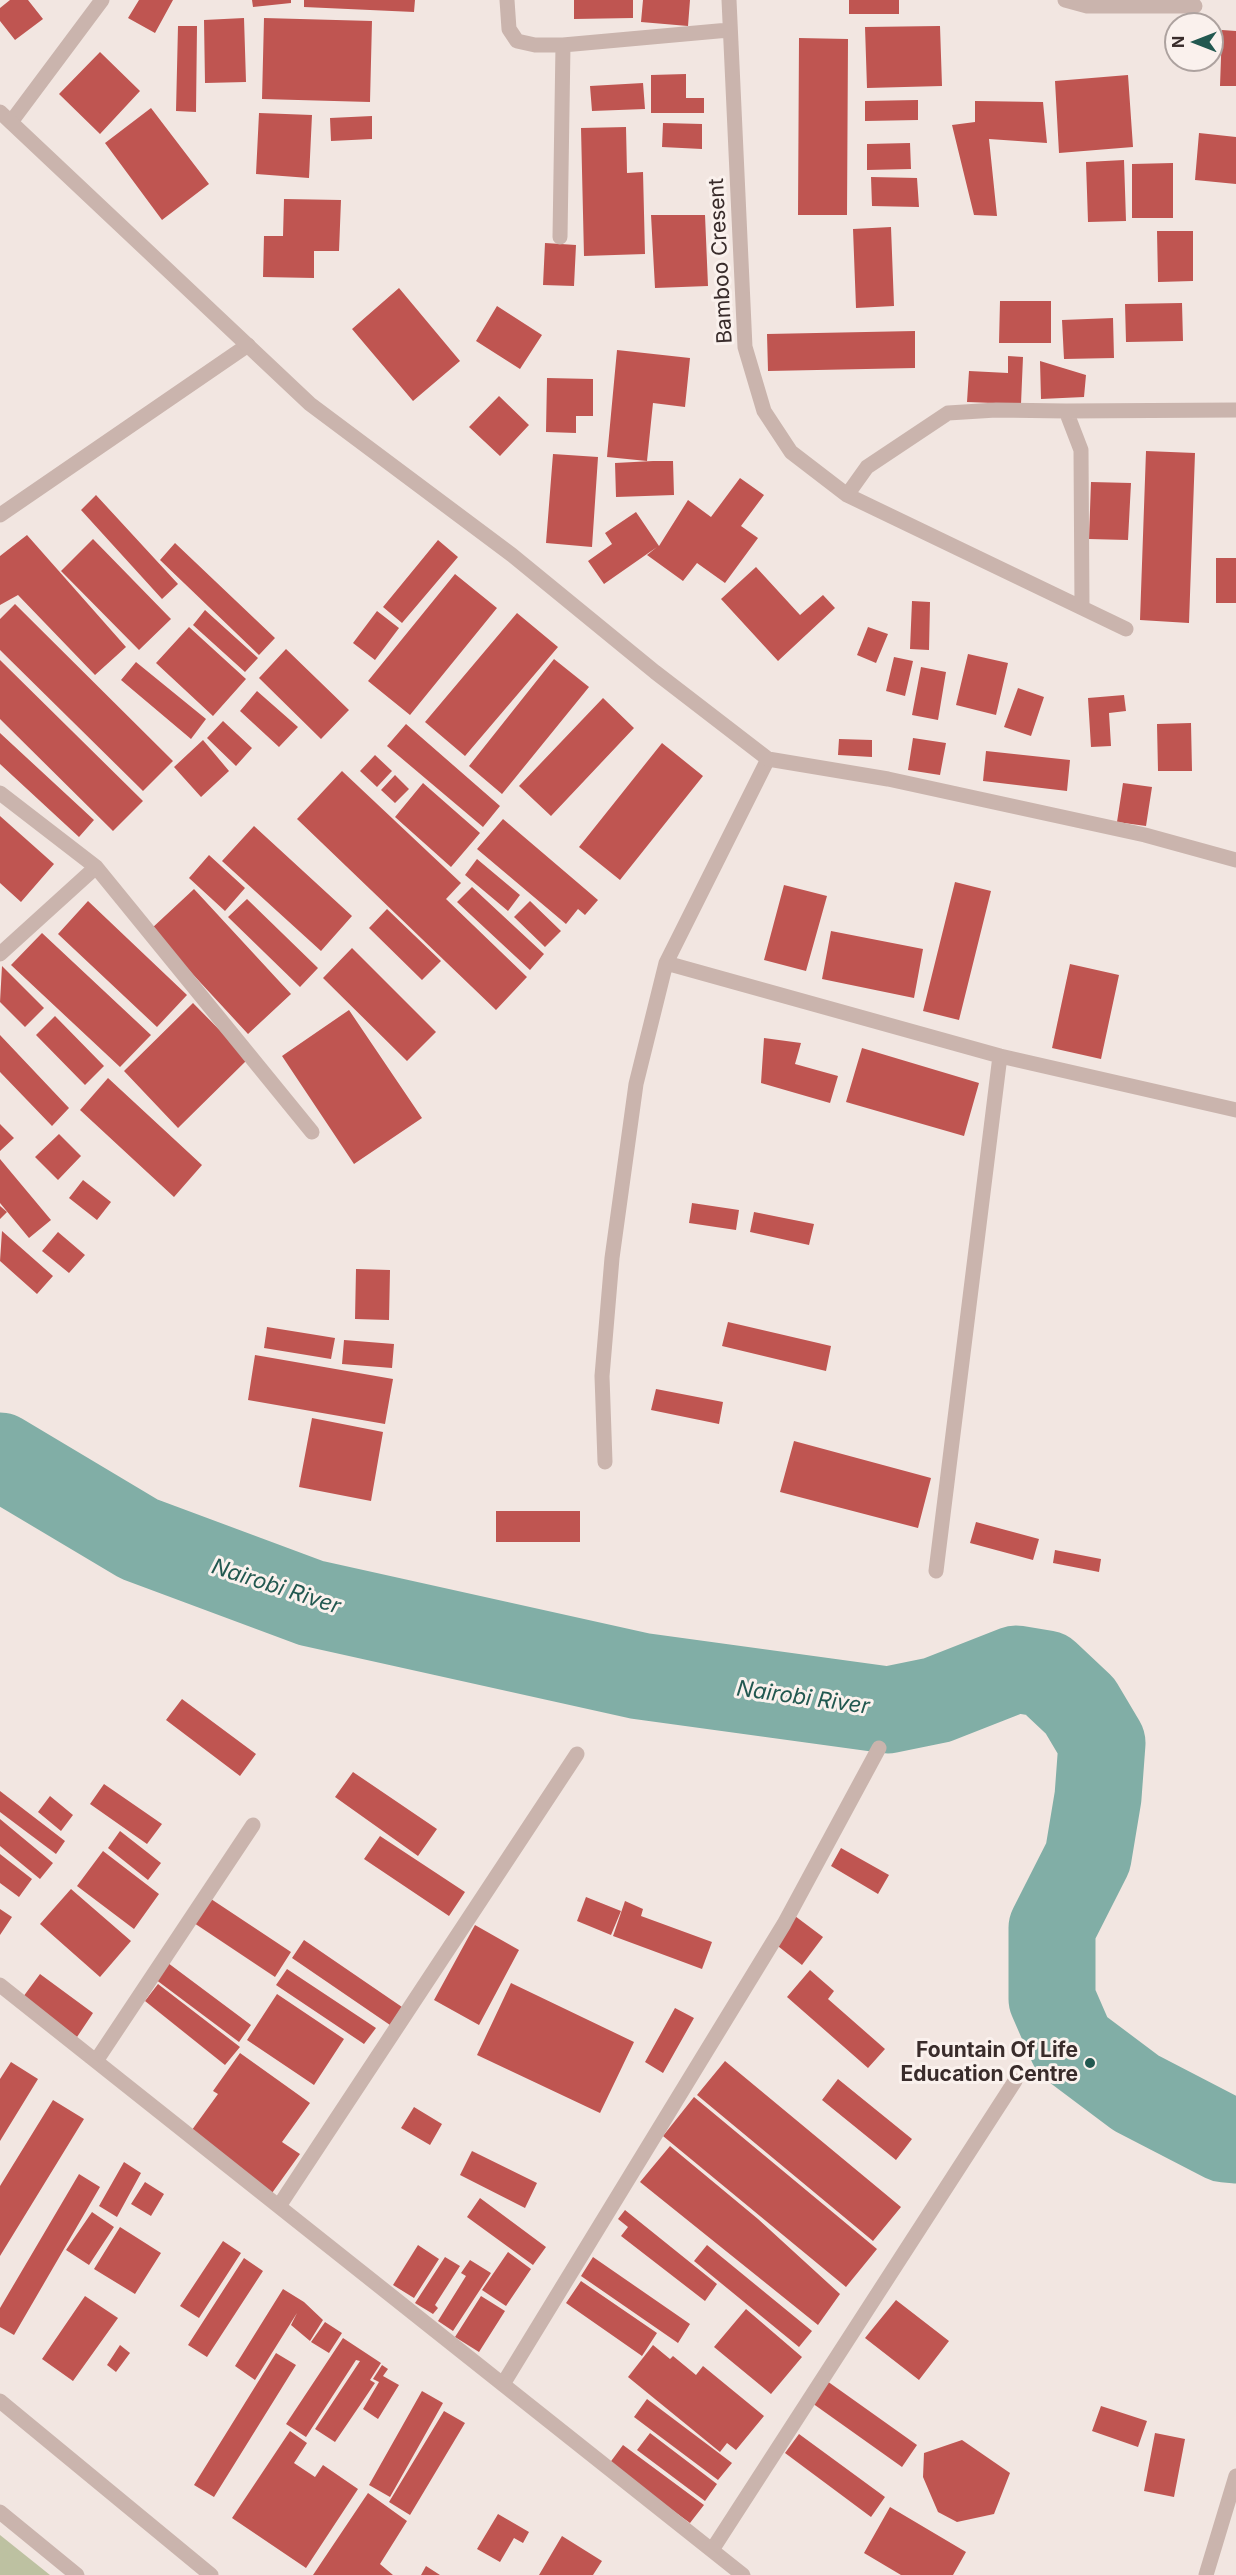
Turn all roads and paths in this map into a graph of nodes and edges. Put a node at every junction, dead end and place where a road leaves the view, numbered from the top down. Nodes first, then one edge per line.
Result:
1 (102, 0) edge
2 (507, 0) edge
3 (729, 0) edge
4 (1065, 0) edge
5 (1087, 3) edge
6 (1195, 6) dead end
7 (729, 30) junction
8 (563, 45) junction
9 (6, 117) edge
10 (560, 237) dead end
11 (248, 345) junction
12 (1236, 410) edge
13 (1066, 411) junction
14 (847, 495) junction
15 (0, 515) edge
16 (1082, 608) junction
17 (1126, 629) dead end
18 (768, 759) junction
19 (0, 793) edge
20 (1236, 860) edge
21 (96, 867) junction
22 (0, 954) edge
23 (666, 963) junction
24 (1000, 1056) junction
25 (1236, 1110) edge
26 (312, 1132) dead end
27 (605, 1462) dead end
28 (936, 1571) dead end
29 (879, 1748) dead end
30 (577, 1754) dead end
31 (253, 1824) dead end
32 (0, 1985) edge
33 (96, 2061) junction
34 (1015, 2080) dead end
35 (279, 2206) junction
36 (503, 2384) junction
37 (0, 2401) edge
38 (1236, 2476) edge
39 (0, 2512) edge
40 (712, 2550) junction
41 (77, 2575) edge
42 (211, 2575) edge
43 (743, 2575) edge
44 (1206, 2575) edge

1 - 9 street
2 - 8 street
3 - 7 street, Bamboo Cresent
4 - 5 street
5 - 6 street
7 - 8 street
7 - 14 street, Bamboo Cresent
8 - 10 street
9 - 11 street
11 - 15 street
11 - 18 street
12 - 13 street
13 - 14 street
13 - 16 street
14 - 16 street, Bamboo Cresent
16 - 17 street, Bamboo Cresent
18 - 20 street
18 - 23 street
19 - 21 street
21 - 22 street
21 - 26 street
23 - 24 street
23 - 27 street
24 - 25 street
24 - 28 street
29 - 36 street
30 - 35 street
31 - 33 street
32 - 33 street
33 - 35 street
34 - 40 street
35 - 36 street
36 - 40 street
37 - 42 street
38 - 44 street
39 - 41 street
40 - 43 street

